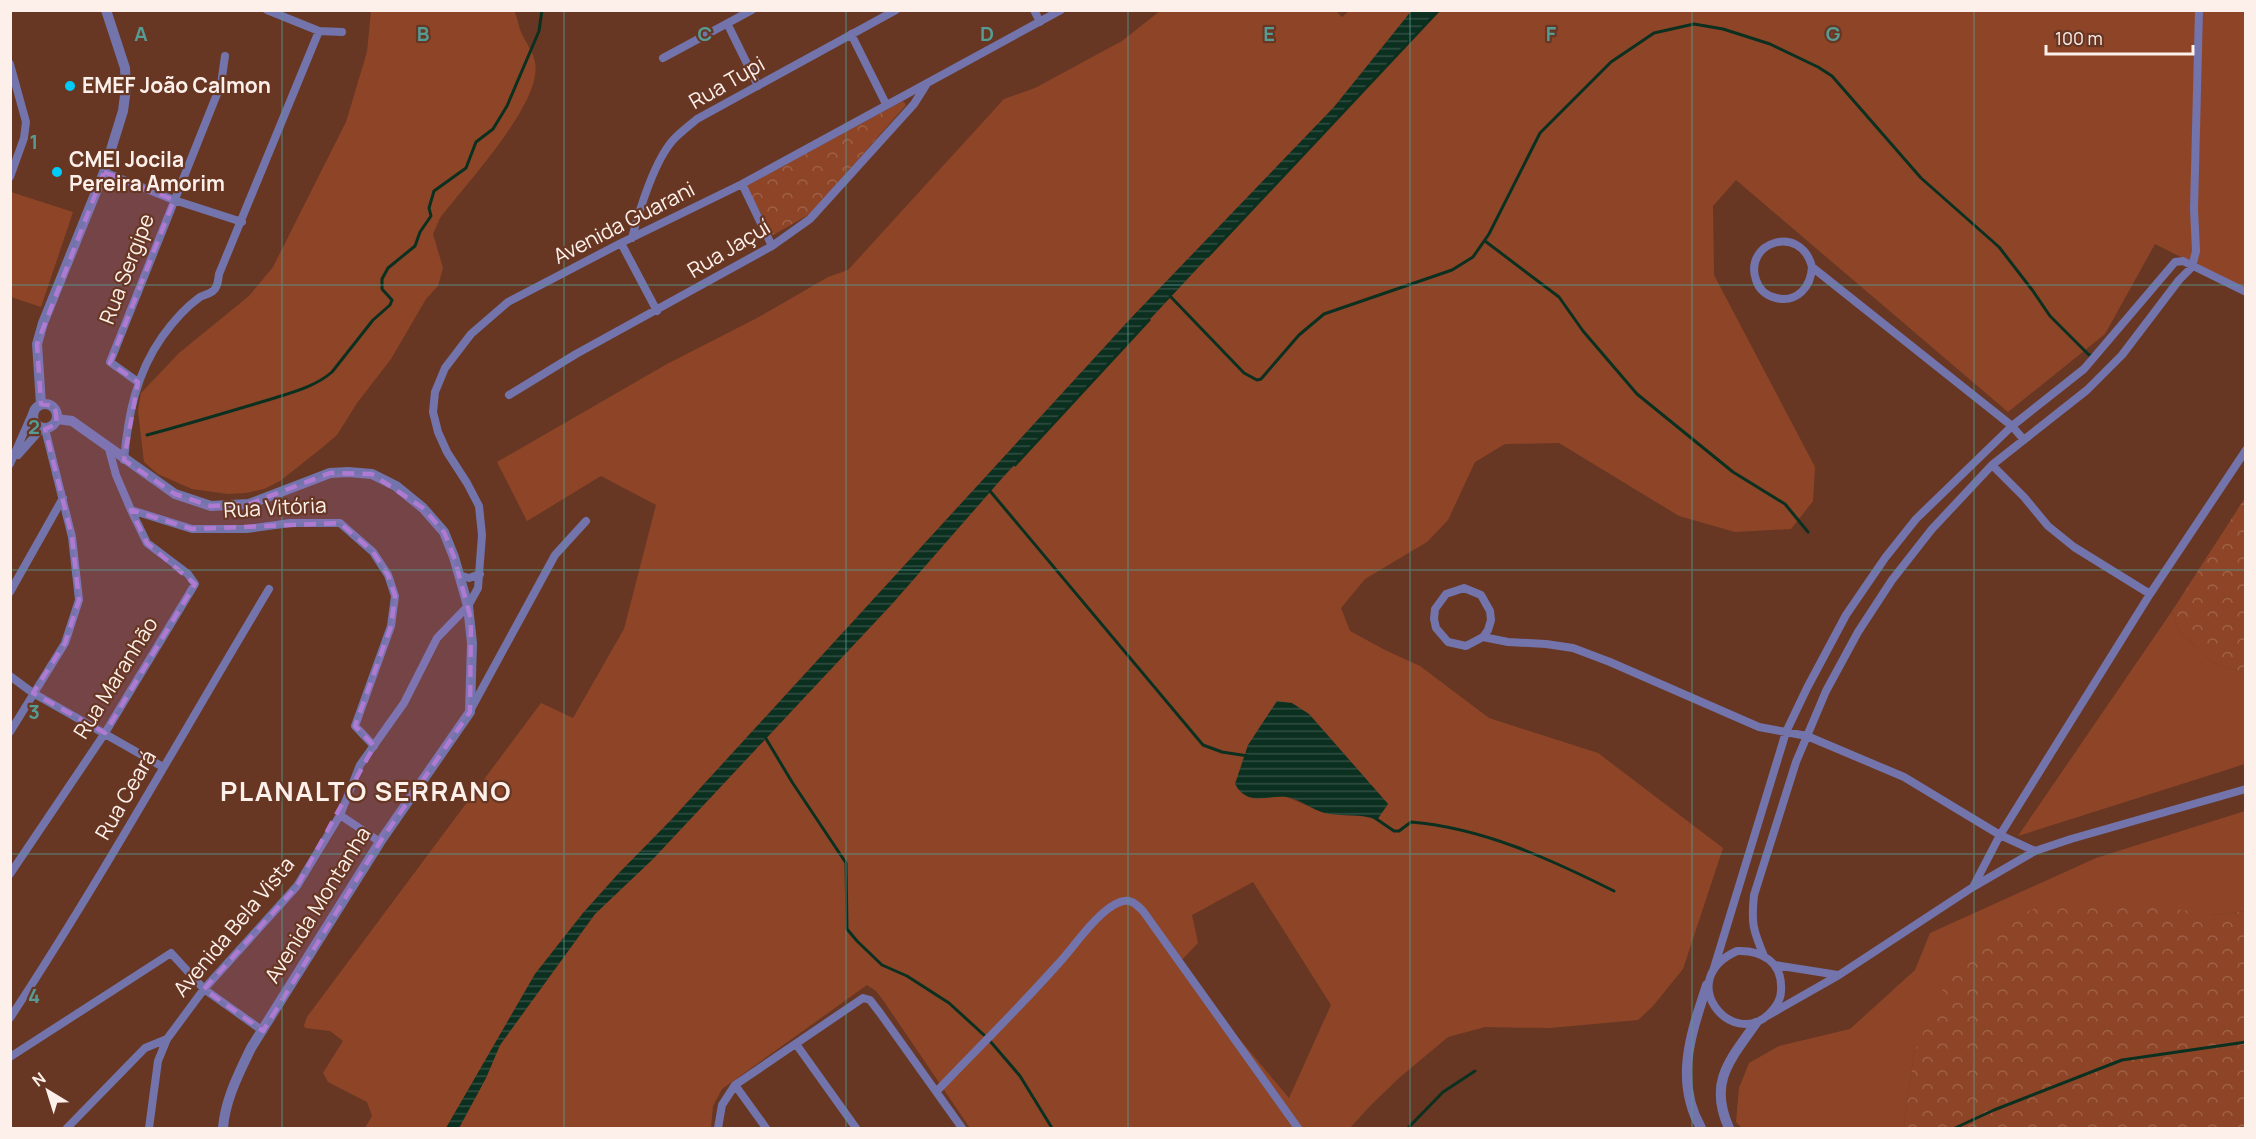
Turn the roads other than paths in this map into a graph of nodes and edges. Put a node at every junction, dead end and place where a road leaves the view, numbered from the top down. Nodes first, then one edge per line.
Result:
1 (106, 10) edge
2 (267, 10) edge
3 (752, 10) edge
4 (896, 10) edge
5 (1034, 10) edge
6 (1061, 10) edge
7 (2199, 10) edge
8 (1040, 22) junction
9 (728, 25) junction
10 (319, 31) junction
11 (342, 32) dead end
12 (851, 34) junction
13 (225, 56) dead end
14 (663, 57) dead end
15 (10, 64) edge
16 (926, 85) junction
17 (758, 86) junction
18 (886, 104) junction
19 (104, 172) junction
20 (10, 177) edge
21 (742, 184) junction
22 (174, 200) junction
23 (242, 222) junction
24 (632, 238) junction
25 (621, 243) junction
26 (772, 246) junction
27 (1812, 267) junction
28 (2192, 267) junction
29 (2246, 292) edge
30 (657, 311) junction
31 (138, 382) junction
32 (509, 395) dead end
33 (41, 404) junction
34 (33, 414) junction
35 (57, 419) junction
36 (2012, 426) junction
37 (44, 428) junction
38 (2024, 440) junction
39 (109, 448) junction
40 (2246, 450) edge
41 (124, 459) junction
42 (11, 463) edge
43 (1992, 465) junction
44 (63, 498) junction
45 (131, 510) junction
46 (586, 520) dead end
47 (480, 574) junction
48 (459, 575) junction
49 (269, 589) dead end
50 (10, 592) edge
51 (2150, 594) junction
52 (468, 606) junction
53 (1483, 637) junction
54 (10, 676) edge
55 (33, 693) junction
56 (470, 712) junction
57 (10, 732) edge
58 (1786, 732) junction
59 (105, 733) junction
60 (1807, 736) junction
61 (374, 746) junction
62 (163, 767) junction
63 (2246, 789) edge
64 (340, 815) junction
65 (2000, 835) junction
66 (380, 842) junction
67 (2035, 851) junction
68 (10, 874) edge
69 (1973, 887) junction
70 (1764, 956) junction
71 (1775, 965) junction
72 (1714, 968) junction
73 (1839, 975) junction
74 (1707, 985) junction
75 (204, 989) junction
76 (1767, 1016) junction
77 (10, 1018) edge
78 (1756, 1023) junction
79 (263, 1031) junction
80 (166, 1039) junction
81 (796, 1044) junction
82 (10, 1057) edge
83 (735, 1086) junction
84 (937, 1091) junction
85 (67, 1128) edge
86 (149, 1128) edge
87 (223, 1128) edge
88 (718, 1128) edge
89 (765, 1128) edge
90 (856, 1128) edge
91 (962, 1128) edge
92 (1298, 1128) edge
93 (1701, 1128) edge
94 (1730, 1128) edge

1 - 19 street
2 - 10 street
3 - 9 street
4 - 12 street, Rua Tupi
5 - 8 street
6 - 8 street, Avenida Guarani
7 - 28 street
8 - 16 street, Avenida Guarani
9 - 14 street
9 - 17 street
10 - 11 street
10 - 23 street
12 - 17 street, Rua Tupi
12 - 18 street
13 - 22 street, Rua Sergipe
15 - 20 street
16 - 18 street, Avenida Guarani
16 - 26 street, Rua Jaçuí
17 - 24 street, Rua Tupi
18 - 21 street, Avenida Guarani
19 - 22 street
19 - 33 street
21 - 24 street, Avenida Guarani
21 - 26 street
22 - 23 street
22 - 31 street, Rua Sergipe
23 - 31 street
24 - 25 street, Avenida Guarani
25 - 30 street
25 - 47 street, Avenida Guarani
26 - 30 street, Rua Jaçuí
27 - 27 street
27 - 36 street
28 - 29 street
28 - 36 street
28 - 38 street
30 - 32 street, Rua Jaçuí
31 - 41 street
33 - 34 street
33 - 35 street
34 - 37 street
34 - 42 street
35 - 37 street
35 - 39 street
36 - 38 street
36 - 58 street
37 - 42 street
37 - 44 street
38 - 43 street
39 - 41 street
39 - 45 street
40 - 51 street
41 - 48 street
43 - 51 street
43 - 60 street
44 - 50 street
44 - 55 street
45 - 59 street, Rua Maranhão
45 - 61 street, Rua Vitória
46 - 56 street
47 - 48 street
47 - 52 street, Avenida Guarani
48 - 52 street
49 - 62 street, Rua Ceará
51 - 65 street
52 - 56 street
52 - 61 street, Avenida Bela Vista
53 - 53 street
53 - 58 street
54 - 55 street
55 - 57 street
55 - 59 street
56 - 66 street, Avenida Montanha
58 - 60 street
58 - 72 street
59 - 62 street
59 - 68 street, Rua Maranhão
60 - 65 street
60 - 70 street
61 - 64 street, Avenida Bela Vista
62 - 77 street, Rua Ceará
63 - 67 street
64 - 66 street
64 - 75 street, Avenida Bela Vista
65 - 67 street
65 - 69 street
66 - 79 street, Avenida Montanha
67 - 69 street
69 - 73 street
70 - 71 street
70 - 72 street
71 - 73 street
71 - 76 street
72 - 74 street
73 - 76 street
74 - 78 street
74 - 93 street
75 - 79 street
75 - 80 street, Avenida Bela Vista
75 - 82 street
76 - 78 street
78 - 94 street
79 - 87 street, Avenida Montanha
80 - 85 street
80 - 86 street, Avenida Bela Vista
81 - 83 street
81 - 84 street
81 - 90 street
83 - 88 street
83 - 89 street
84 - 91 street
84 - 92 street

